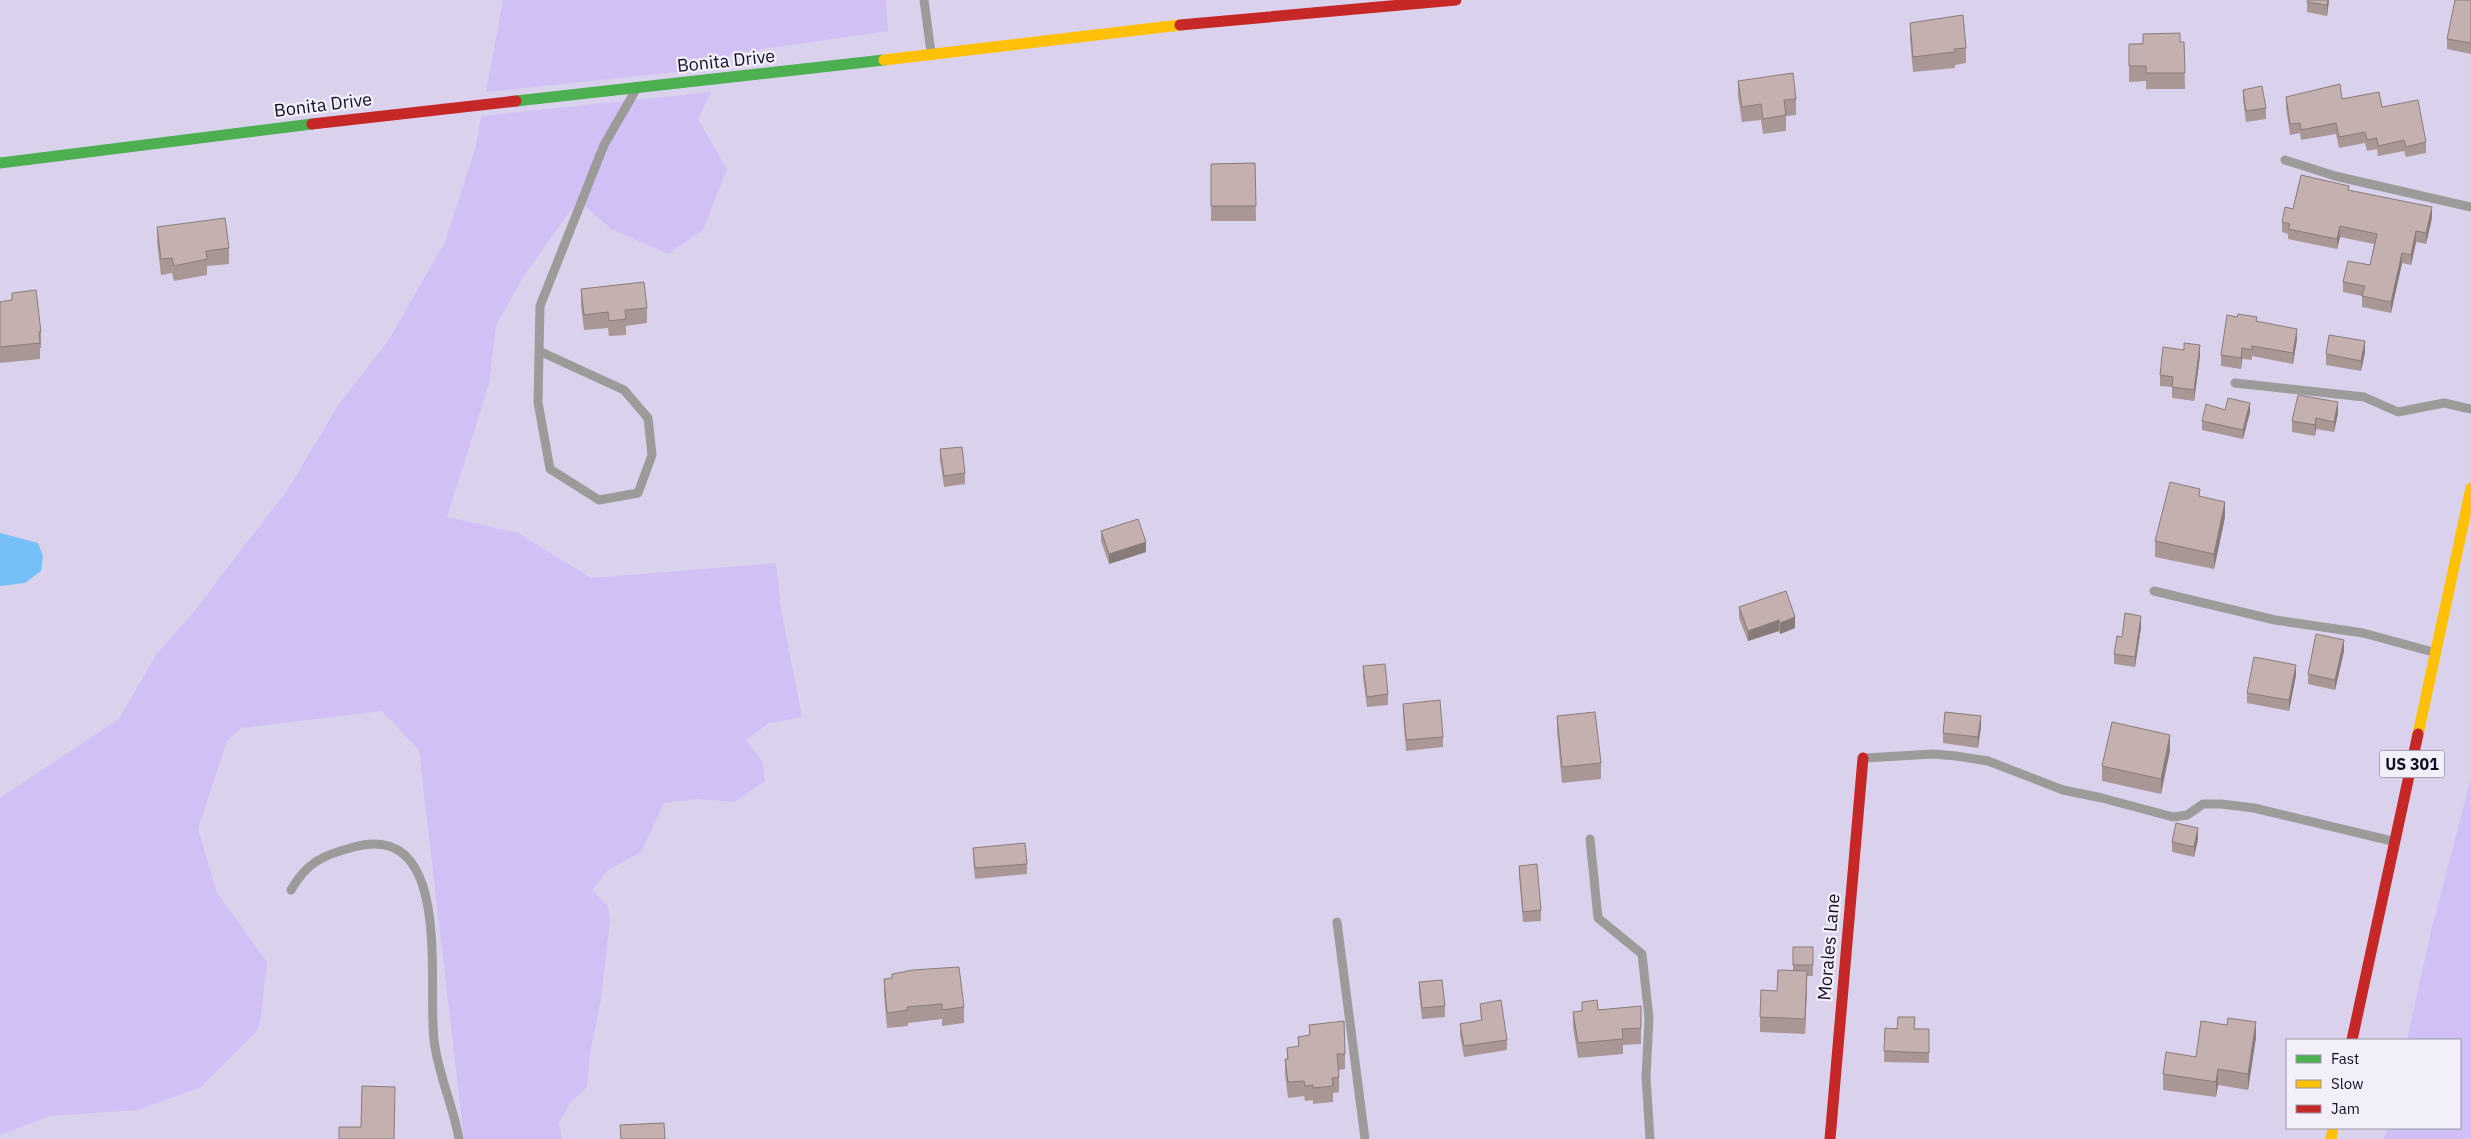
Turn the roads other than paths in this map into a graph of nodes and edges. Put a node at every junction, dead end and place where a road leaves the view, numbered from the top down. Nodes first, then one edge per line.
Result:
1 (924, 0) edge
2 (1456, 0) edge
3 (931, 54) junction
4 (637, 88) junction
5 (2285, 160) dead end
6 (0, 163) edge
7 (2471, 207) edge
8 (539, 351) junction
9 (2235, 383) dead end
10 (2471, 409) edge
11 (2471, 488) edge
12 (2154, 591) dead end
13 (2436, 652) junction
14 (1863, 758) joint
15 (1590, 839) dead end
16 (2395, 841) junction
17 (291, 890) dead end
18 (1337, 922) dead end
19 (2352, 1039) edge
20 (459, 1139) edge
21 (1365, 1139) edge
22 (1650, 1139) edge
23 (1830, 1139) edge

1 - 3 lane
2 - 3 street, Bonita Drive
3 - 4 street, Bonita Drive
4 - 6 street, Bonita Drive
4 - 8 lane
5 - 7 lane
8 - 8 lane
9 - 10 lane
11 - 13 street, US 301
12 - 13 lane
13 - 16 street, US 301
14 - 16 lane
14 - 23 street, Morales Lane
15 - 22 lane
16 - 19 street, US 301
17 - 20 lane
18 - 21 lane

